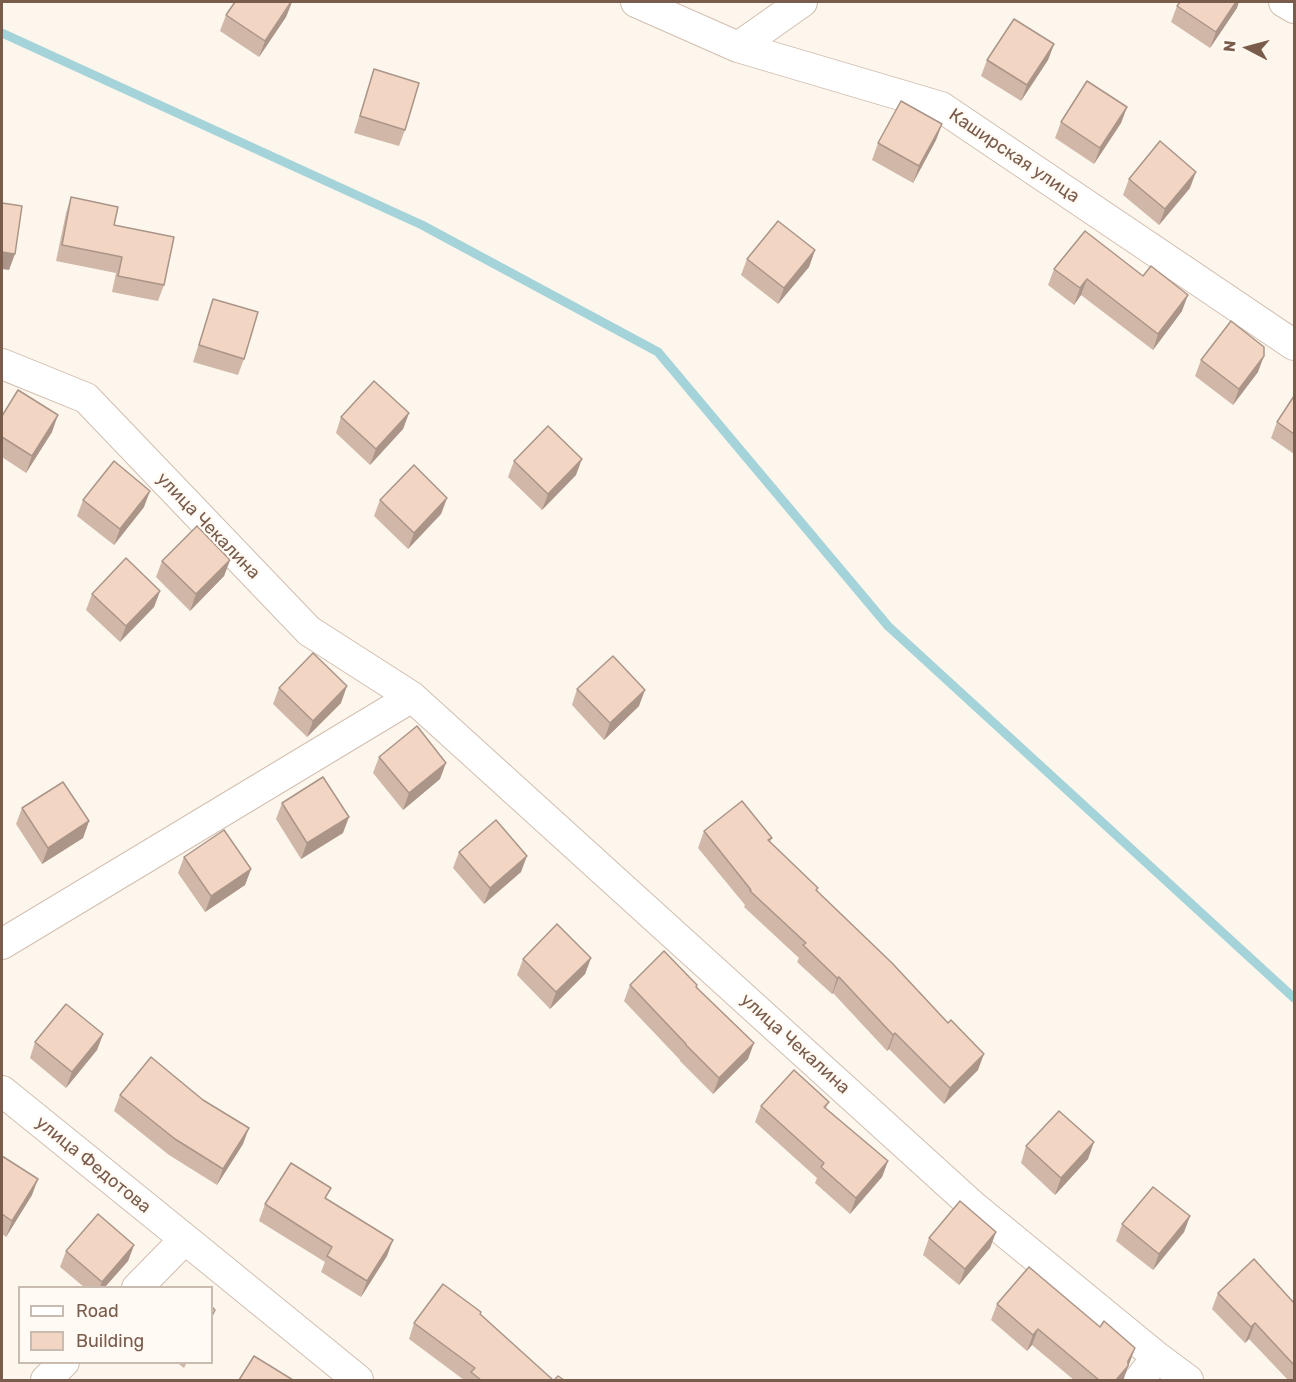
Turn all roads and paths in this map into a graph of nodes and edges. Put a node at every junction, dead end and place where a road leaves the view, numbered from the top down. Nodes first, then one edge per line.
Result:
1 (636, 2) edge
2 (802, 2) edge
3 (1284, 2) edge
4 (1294, 8) edge
5 (738, 47) junction
6 (1294, 345) edge
7 (2, 364) edge
8 (412, 697) junction
9 (2, 944) edge
10 (2, 1092) edge
11 (185, 1239) junction
12 (138, 1286) edge
13 (1157, 1357) junction
14 (62, 1364) edge
15 (46, 1380) edge
16 (358, 1380) edge
17 (1139, 1380) edge
18 (1188, 1380) edge

1 - 5 street, Каширская улица
2 - 5 street
3 - 4 street
5 - 6 street, Каширская улица
7 - 8 street, улица Чекалина
8 - 9 street
8 - 13 street, улица Чекалина
10 - 11 street, улица Федотова
11 - 12 street
11 - 16 street, улица Федотова
13 - 17 street
13 - 18 street, улица Чекалина
14 - 15 street

